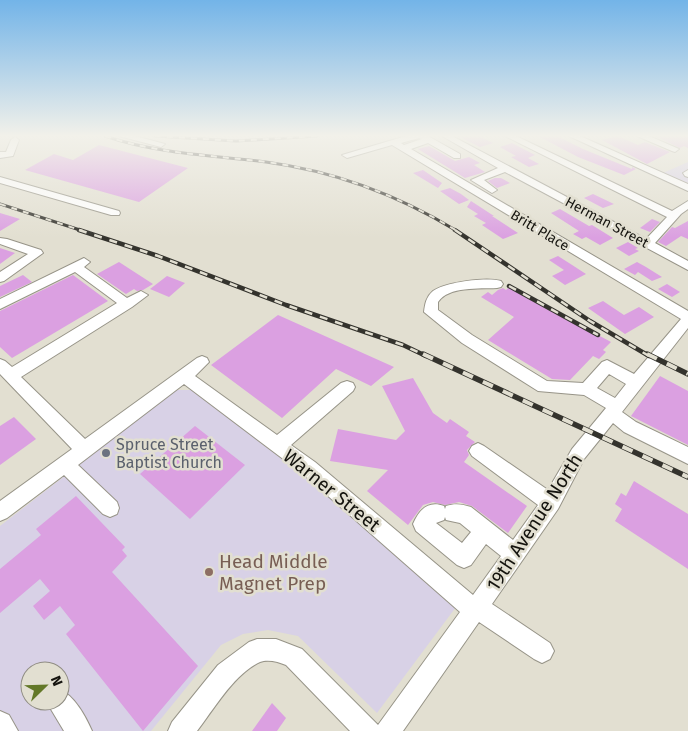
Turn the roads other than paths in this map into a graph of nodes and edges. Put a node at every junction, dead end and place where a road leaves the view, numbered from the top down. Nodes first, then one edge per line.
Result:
1 (440, 170) edge
2 (501, 170) edge
3 (510, 170) edge
4 (579, 170) edge
5 (648, 170) edge
6 (0, 180) edge
7 (688, 188) edge
8 (497, 193) dead end
9 (688, 204) edge
10 (115, 213) dead end
11 (673, 216) junction
12 (3, 241) dead end
13 (648, 244) junction
14 (688, 266) edge
15 (0, 278) edge
16 (497, 284) dead end
17 (141, 295) dead end
18 (127, 304) junction
19 (0, 305) edge
20 (688, 319) edge
21 (202, 362) dead end
22 (5, 370) edge
23 (184, 376) junction
24 (637, 383) junction
25 (347, 387) dead end
26 (587, 389) junction
27 (614, 410) junction
28 (278, 445) junction
29 (84, 450) junction
30 (478, 451) dead end
31 (688, 456) edge
32 (65, 464) junction
33 (550, 503) junction
34 (110, 508) dead end
35 (0, 512) edge
36 (484, 530) junction
37 (515, 554) junction
38 (476, 609) junction
39 (542, 651) dead end
40 (65, 711) edge
41 (0, 724) edge
42 (5, 731) edge
43 (79, 731) edge
44 (180, 731) edge
45 (368, 731) edge
46 (388, 731) edge

1 - 20 street, Britt Place
2 - 8 street
3 - 13 street, Herman Street
4 - 11 street
5 - 7 street
6 - 10 street
9 - 11 street
11 - 13 street
12 - 15 street
13 - 14 street, Herman Street
16 - 26 street
17 - 18 street
18 - 19 street
18 - 22 street
20 - 24 street, 19th Avenue North
21 - 23 street
22 - 29 street
23 - 28 street, Warner Street
23 - 29 street
24 - 26 street
24 - 27 street, 19th Avenue North
25 - 28 street
26 - 27 street
27 - 31 street
27 - 33 street, 19th Avenue North
28 - 38 street, Warner Street
29 - 32 street
30 - 33 street
32 - 34 street
32 - 35 street
33 - 37 street, 19th Avenue North
36 - 36 street
36 - 37 street
37 - 38 street, 19th Avenue North
38 - 39 street, Warner Street
38 - 46 street, 19th Avenue North
40 - 43 street
41 - 42 street
44 - 45 street

